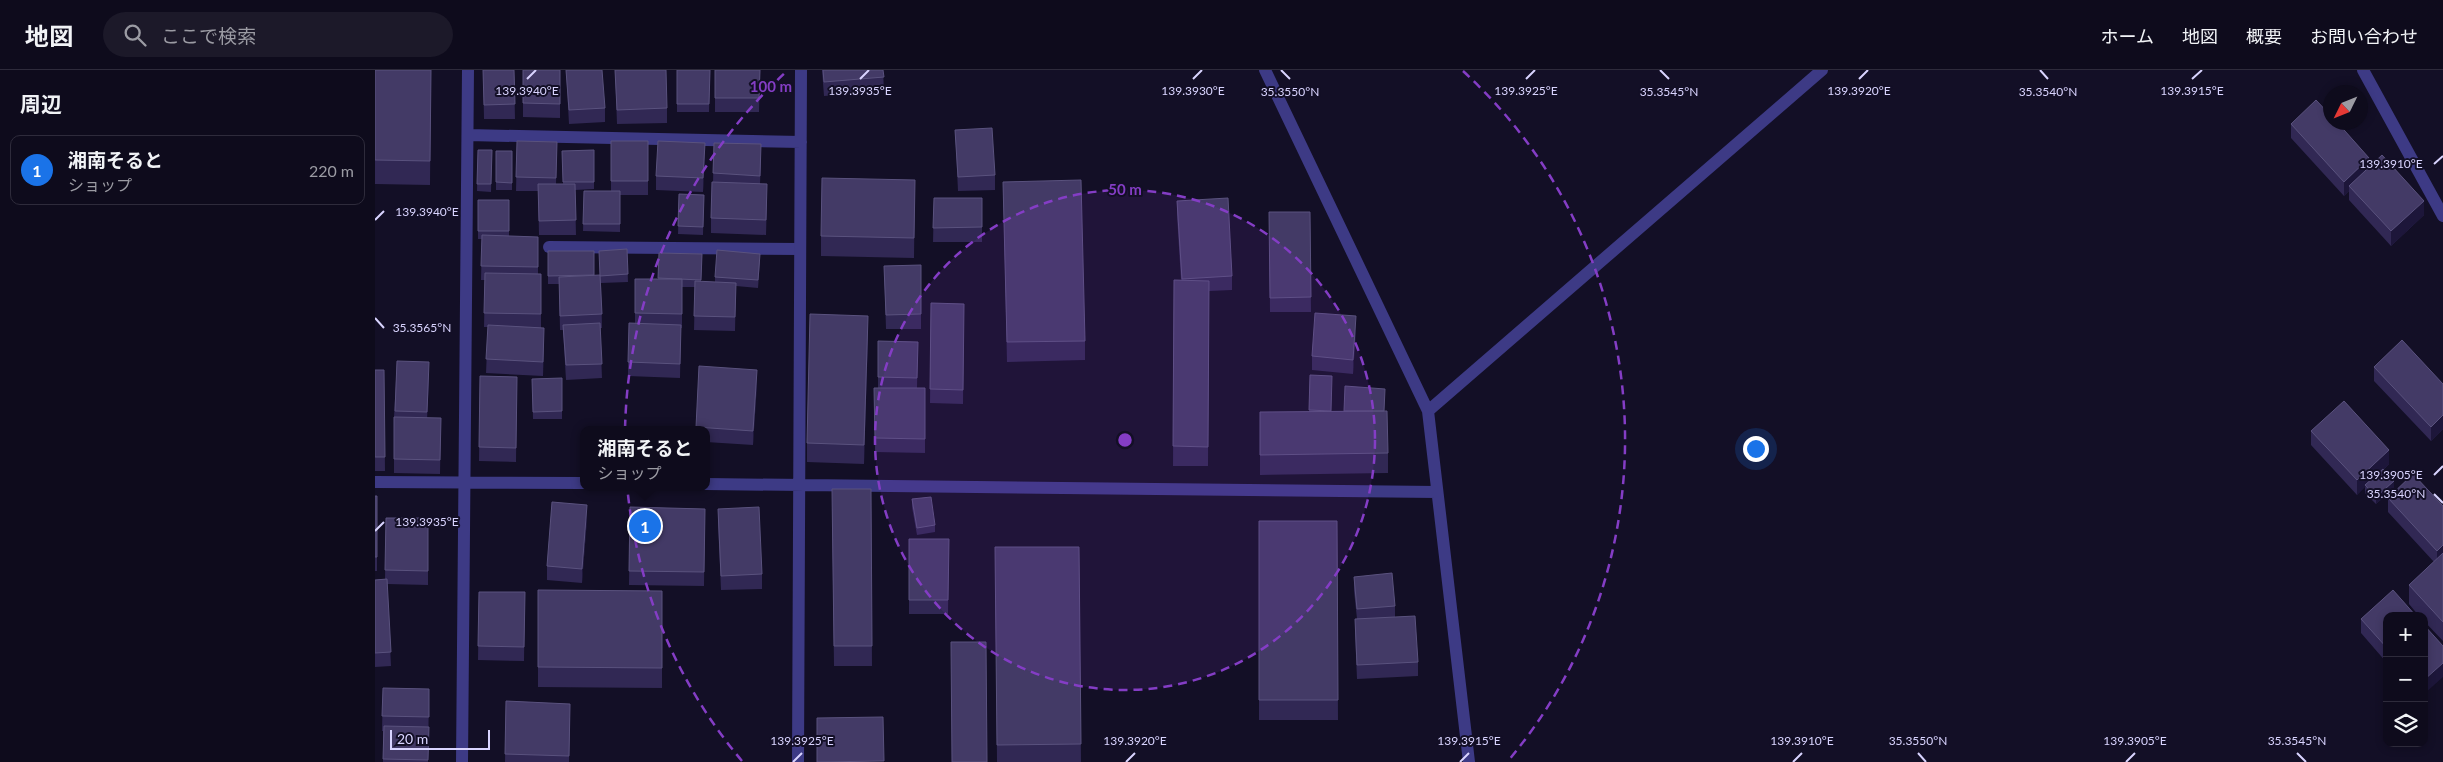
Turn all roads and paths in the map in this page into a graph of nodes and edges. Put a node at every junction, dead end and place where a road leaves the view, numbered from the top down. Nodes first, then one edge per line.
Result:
1 (468, 70) edge
2 (801, 70) edge
3 (1265, 70) edge
4 (1822, 70) edge
5 (2363, 70) edge
6 (468, 135) junction
7 (801, 142) junction
8 (2443, 216) edge
9 (549, 247) dead end
10 (800, 249) junction
11 (1428, 410) junction
12 (375, 482) edge
13 (464, 483) junction
14 (580, 483) edge
15 (710, 484) edge
16 (799, 485) junction
17 (1437, 492) junction
18 (462, 762) edge
19 (798, 762) edge
20 (1469, 762) edge

1 - 6 street
2 - 7 street
3 - 11 street
4 - 11 street
5 - 8 street
6 - 7 street
6 - 13 street
7 - 10 street
9 - 10 street
10 - 16 street
11 - 17 street
12 - 13 street
13 - 14 street
13 - 18 street
15 - 16 street
16 - 17 street
16 - 19 street
17 - 20 street

